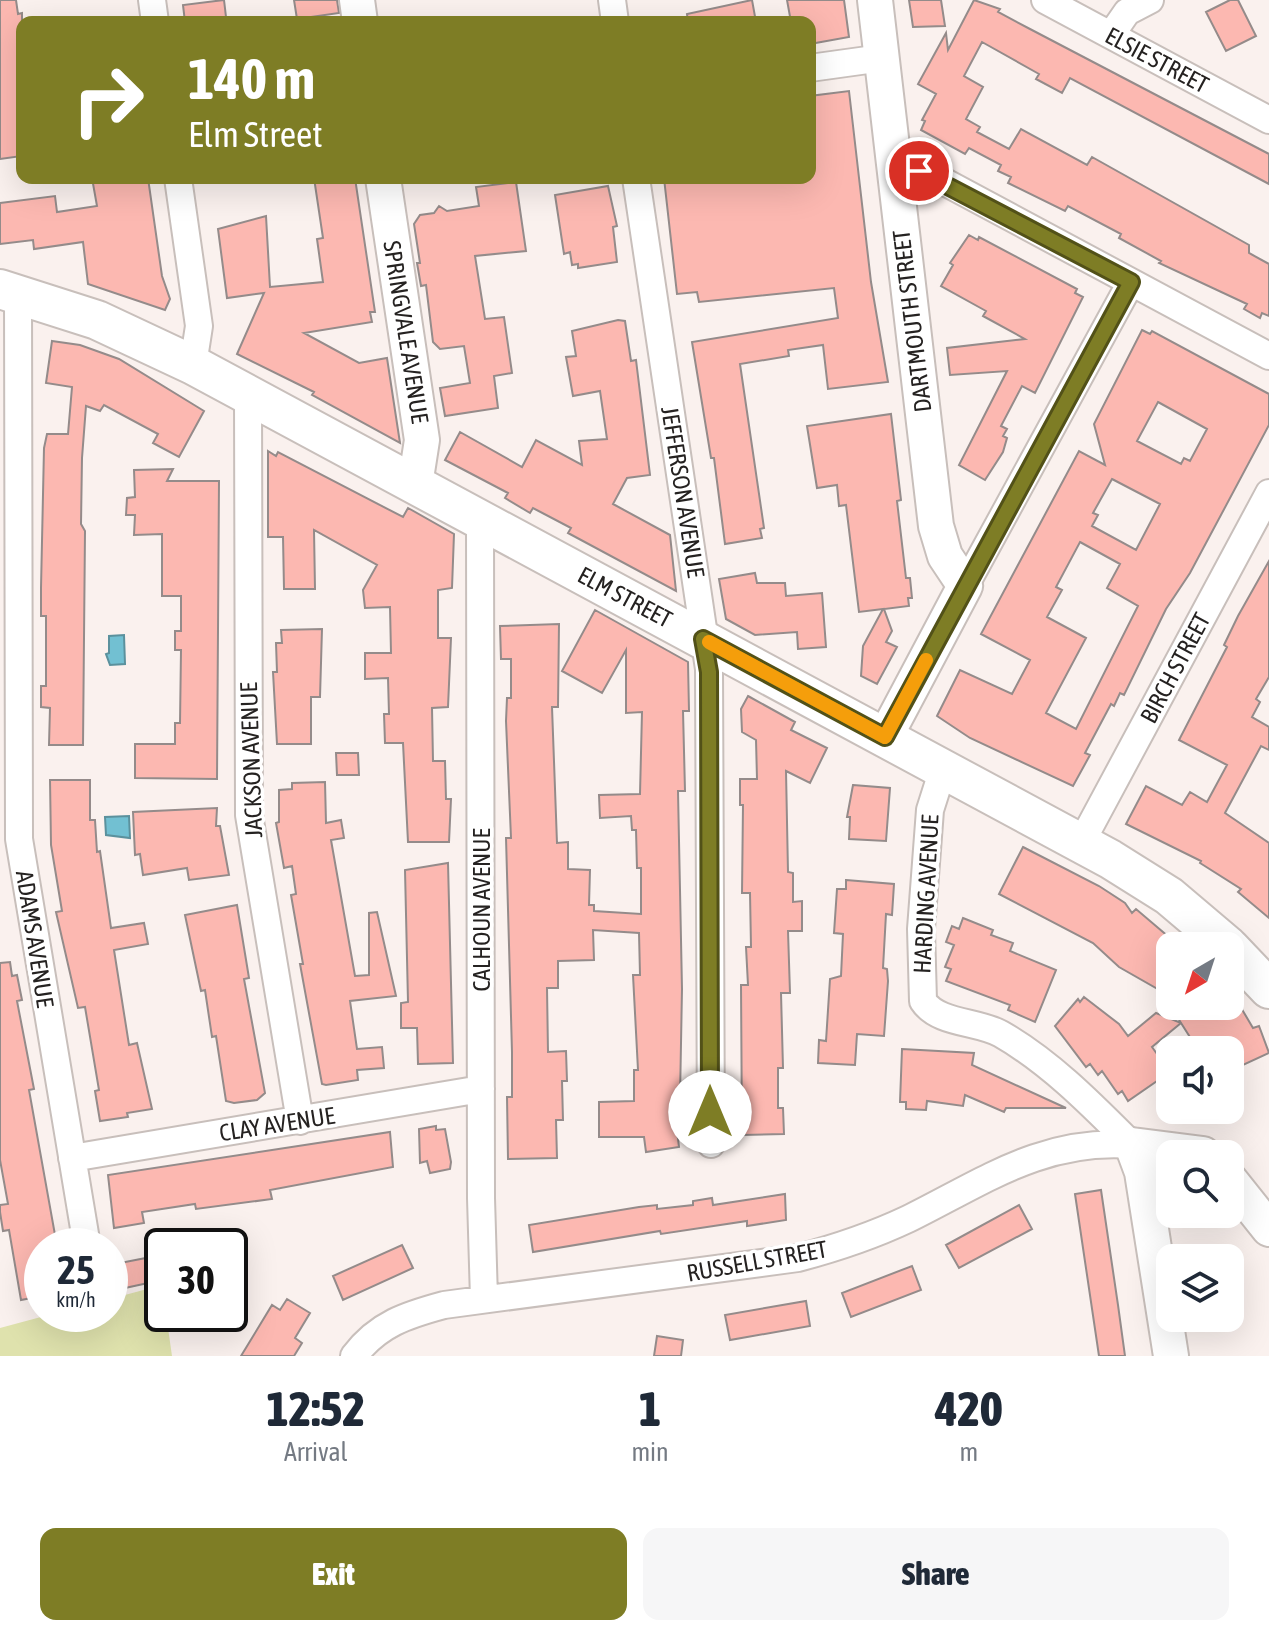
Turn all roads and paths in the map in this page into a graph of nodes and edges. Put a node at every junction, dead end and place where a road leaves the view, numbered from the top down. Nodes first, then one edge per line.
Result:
1 (875, 0) edge
2 (1045, 0) edge
3 (1150, 0) edge
4 (1111, 35) junction
5 (882, 58) junction
6 (816, 67) edge
7 (1269, 120) edge
8 (895, 171) junction
9 (179, 184) edge
10 (384, 184) edge
11 (637, 184) edge
12 (1131, 282) junction
13 (9, 291) edge
14 (1269, 356) edge
15 (193, 365) junction
16 (248, 395) junction
17 (415, 485) junction
18 (1269, 493) edge
19 (480, 520) junction
20 (965, 586) junction
21 (703, 639) junction
22 (885, 737) junction
23 (943, 769) junction
24 (1081, 843) junction
25 (1211, 932) edge
26 (1244, 963) edge
27 (1269, 989) edge
28 (481, 1089) junction
29 (300, 1121) junction
30 (711, 1144) dead end
31 (1132, 1145) junction
32 (1156, 1148) edge
33 (72, 1158) junction
34 (1244, 1198) edge
35 (84, 1228) edge
36 (1269, 1229) edge
37 (484, 1299) junction
38 (354, 1356) edge
39 (1171, 1356) edge

1 - 5 street, DARTMOUTH STREET
2 - 4 street, ELSIE STREET
3 - 4 street
4 - 7 street, ELSIE STREET
5 - 6 street
5 - 8 street, DARTMOUTH STREET
8 - 12 street
8 - 20 street, DARTMOUTH STREET
9 - 15 street
10 - 17 street, SPRINGVALE AVENUE
11 - 21 street, JEFFERSON AVENUE
12 - 14 street
12 - 20 street
13 - 15 main road, ELM STREET
13 - 33 street, ADAMS AVENUE
15 - 16 main road, ELM STREET
16 - 17 main road, ELM STREET
16 - 29 street, JACKSON AVENUE
17 - 19 main road, ELM STREET
18 - 24 street, BIRCH STREET
19 - 21 main road, ELM STREET
19 - 28 street, CALHOUN AVENUE
20 - 22 street
21 - 22 main road, ELM STREET
21 - 30 street, JEFFERSON AVENUE
22 - 23 main road, ELM STREET
23 - 24 main road, ELM STREET
23 - 31 street, HARDING AVENUE
24 - 25 main road, ELM STREET
26 - 27 main road, ELM STREET
28 - 29 street, CLAY AVENUE
28 - 37 street, CALHOUN AVENUE
29 - 33 street, CLAY AVENUE
31 - 32 street, RUSSELL STREET
31 - 37 street, RUSSELL STREET
31 - 39 street
33 - 35 street, ADAMS AVENUE
34 - 36 street
37 - 38 street, RUSSELL STREET

